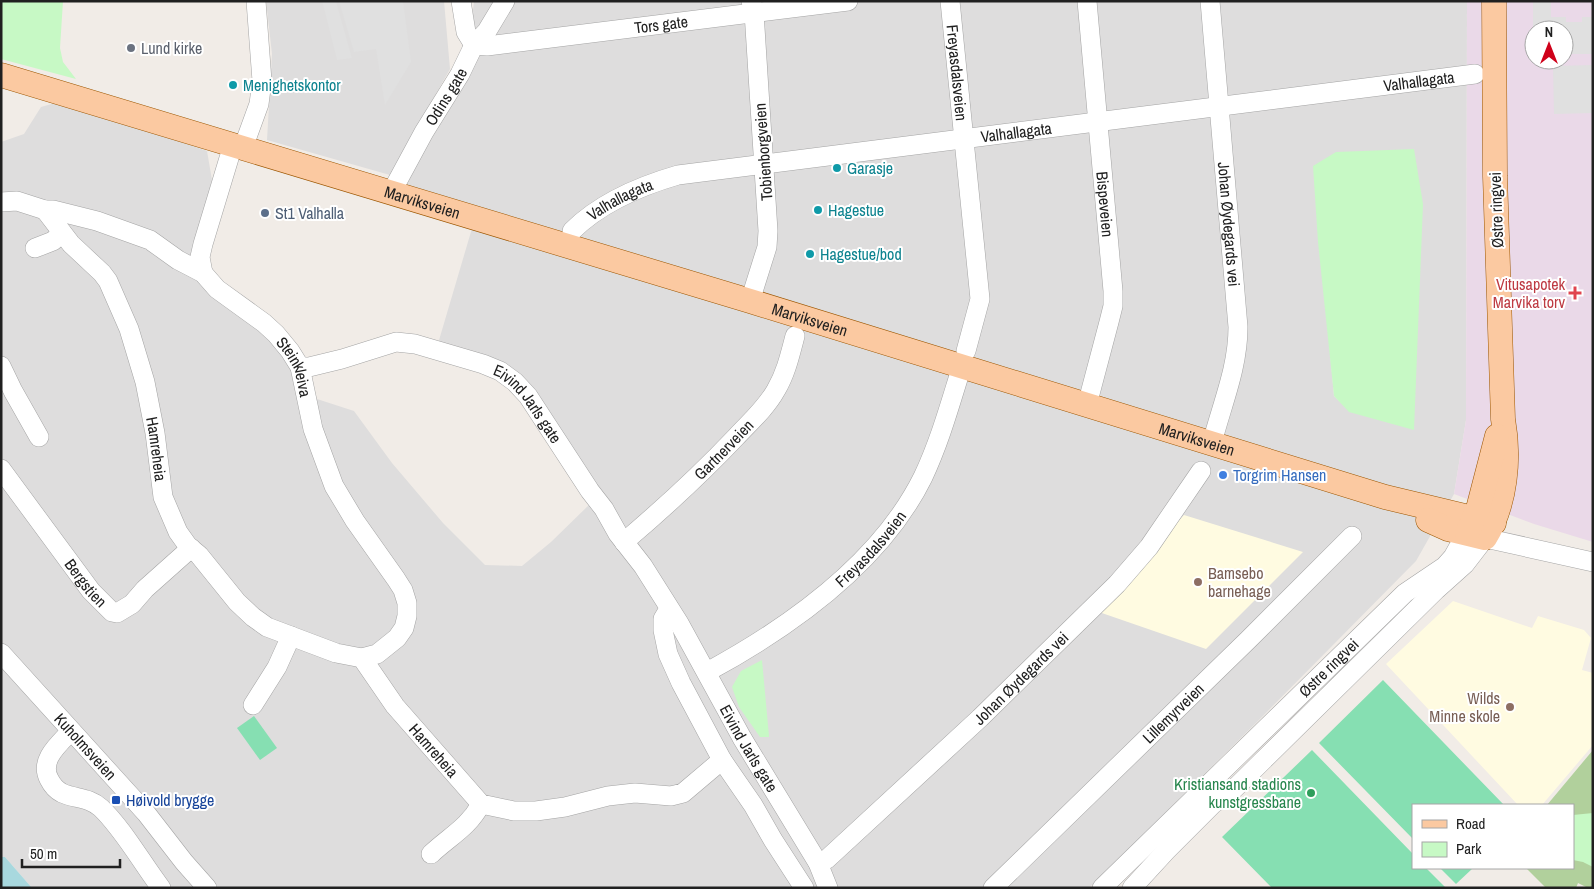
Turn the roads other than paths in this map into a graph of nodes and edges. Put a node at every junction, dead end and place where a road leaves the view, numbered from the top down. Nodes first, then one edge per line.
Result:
1 (256, 1) edge
2 (461, 1) edge
3 (505, 1) edge
4 (848, 1) edge
5 (950, 1) edge
6 (1087, 1) edge
7 (1210, 1) edge
8 (1494, 1) edge
9 (753, 7) edge
10 (474, 45) junction
11 (1475, 74) dead end
12 (1, 75) edge
13 (1218, 106) junction
14 (1097, 122) junction
15 (964, 139) junction
16 (238, 146) junction
17 (764, 163) junction
18 (390, 193) junction
19 (6, 202) edge
20 (45, 210) junction
21 (572, 231) dead end
22 (62, 232) junction
23 (35, 248) dead end
24 (203, 273) junction
25 (750, 301) junction
26 (795, 336) dead end
27 (964, 359) junction
28 (1, 366) edge
29 (300, 368) junction
30 (1087, 405) junction
31 (39, 437) dead end
32 (1212, 443) junction
33 (1, 469) edge
34 (1201, 471) dead end
35 (1480, 528) junction
36 (1352, 536) dead end
37 (624, 542) junction
38 (191, 548) junction
39 (1593, 562) edge
40 (669, 609) junction
41 (291, 636) junction
42 (1, 653) edge
43 (362, 658) junction
44 (706, 672) junction
45 (253, 705) dead end
46 (71, 731) junction
47 (722, 760) junction
48 (481, 804) junction
49 (431, 854) dead end
50 (818, 863) junction
51 (161, 888) edge
52 (207, 888) edge
53 (804, 888) edge
54 (828, 888) edge
55 (992, 888) edge
56 (1102, 888) edge
57 (1132, 888) edge

1 - 16 street
2 - 10 street
3 - 10 street, Odins gate
4 - 9 street, Tors gate
5 - 15 street, Freyasdalsveien
6 - 14 street, Bispeveien
7 - 13 street, Johan Øydegards vei
8 - 35 main road, Østre ringvei
9 - 10 street, Tors gate
9 - 17 street, Tobienborgveien
10 - 18 street, Odins gate
11 - 13 street, Valhallagata
12 - 16 main road, Marviksveien
13 - 14 street, Valhallagata
13 - 32 street, Johan Øydegards vei
14 - 15 street, Valhallagata
14 - 30 street, Bispeveien
15 - 17 street, Valhallagata
15 - 27 street, Freyasdalsveien
16 - 18 main road, Marviksveien
16 - 24 street
17 - 21 street, Valhallagata
17 - 25 street, Tobienborgveien
18 - 25 main road, Marviksveien
19 - 20 street, Steinkleiva
20 - 22 street, Hamreheia
20 - 24 street, Steinkleiva
22 - 23 street
22 - 38 street, Hamreheia
24 - 29 street, Steinkleiva
25 - 27 main road, Marviksveien
26 - 37 street, Gartnerveien
27 - 30 main road, Marviksveien
27 - 44 street, Freyasdalsveien
28 - 31 street
29 - 37 street, Eivind Jarls gate
29 - 43 street, Steinkleiva
30 - 32 main road, Marviksveien
32 - 35 main road, Marviksveien
33 - 38 street, Bergstien
34 - 50 street, Johan Øydegards vei
35 - 39 street, Marviksveien
35 - 56 street, Østre ringvei
35 - 57 street, Østre ringvei
36 - 55 street, Lillemyrveien
37 - 40 street, Eivind Jarls gate
38 - 41 street, Hamreheia
40 - 44 street, Eivind Jarls gate
40 - 47 street, Eivind Jarls gate
41 - 43 street, Hamreheia
41 - 45 street
42 - 46 street, Kuholmsveien
43 - 48 street, Hamreheia
44 - 50 street, Eivind Jarls gate
46 - 51 street
46 - 52 street, Kuholmsveien
47 - 48 street
47 - 53 street, Eivind Jarls gate
48 - 49 street
50 - 54 street, Eivind Jarls gate

